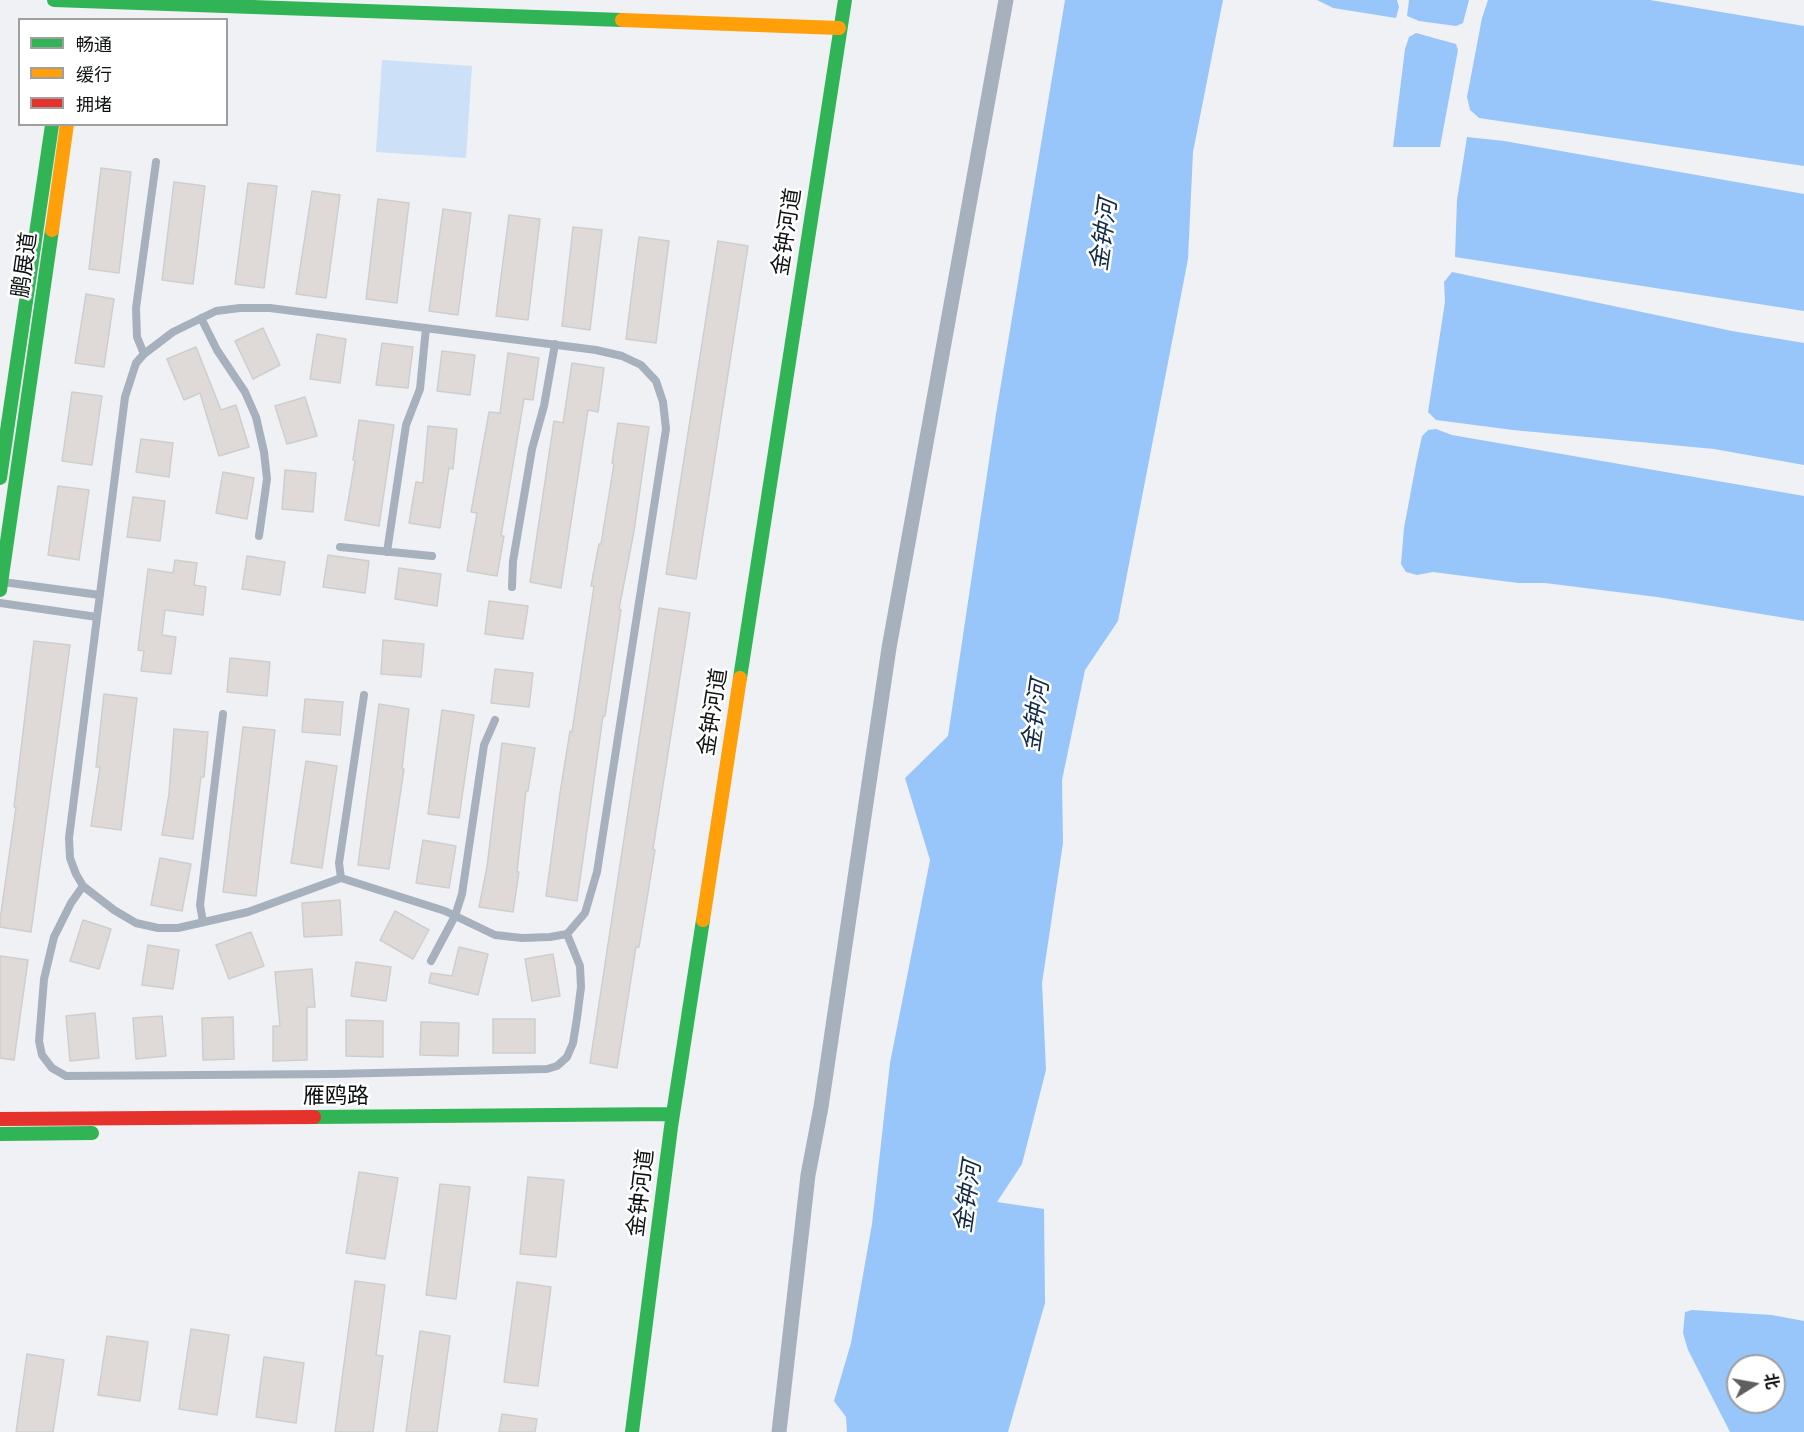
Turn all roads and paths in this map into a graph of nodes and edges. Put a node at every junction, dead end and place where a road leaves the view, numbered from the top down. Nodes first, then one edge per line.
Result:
1 (54, 0) edge
2 (845, 0) edge
3 (1006, 0) edge
4 (77, 4) edge
5 (839, 28) junction
6 (52, 126) edge
7 (67, 126) edge
8 (156, 162) dead end
9 (201, 318) junction
10 (426, 328) junction
11 (555, 344) junction
12 (144, 354) junction
13 (0, 478) edge
14 (259, 536) dead end
15 (340, 547) dead end
16 (387, 552) junction
17 (432, 556) dead end
18 (0, 585) edge
19 (512, 587) dead end
20 (100, 595) junction
21 (0, 603) edge
22 (97, 617) junction
23 (364, 695) dead end
24 (223, 714) dead end
25 (495, 720) dead end
26 (341, 878) junction
27 (83, 886) junction
28 (455, 916) junction
29 (203, 922) junction
30 (567, 934) junction
31 (431, 961) dead end
32 (0, 1119) edge
33 (672, 1120) junction
34 (323, 1131) dead end
35 (108, 1133) dead end
36 (0, 1134) edge
37 (632, 1432) edge
38 (779, 1432) edge

1 - 4 street
2 - 5 street, 金钟河道
3 - 38 street
4 - 5 street
5 - 33 street, 金钟河道
6 - 13 street, 鹏展道
7 - 18 street, 鹏展道
8 - 12 lane
9 - 10 lane
9 - 12 lane
9 - 14 lane
10 - 11 lane
10 - 16 lane
11 - 19 lane
11 - 30 lane
12 - 20 lane
15 - 16 lane
16 - 17 lane
18 - 20 lane
20 - 22 lane
21 - 22 lane
22 - 27 lane
23 - 26 lane
24 - 29 lane
25 - 28 lane
26 - 28 lane
26 - 29 lane
27 - 29 lane
27 - 30 lane
28 - 30 lane
28 - 31 lane
32 - 33 street, 雁鸥路
33 - 34 street, 雁鸥路
33 - 37 street, 金钟河道
35 - 36 street

